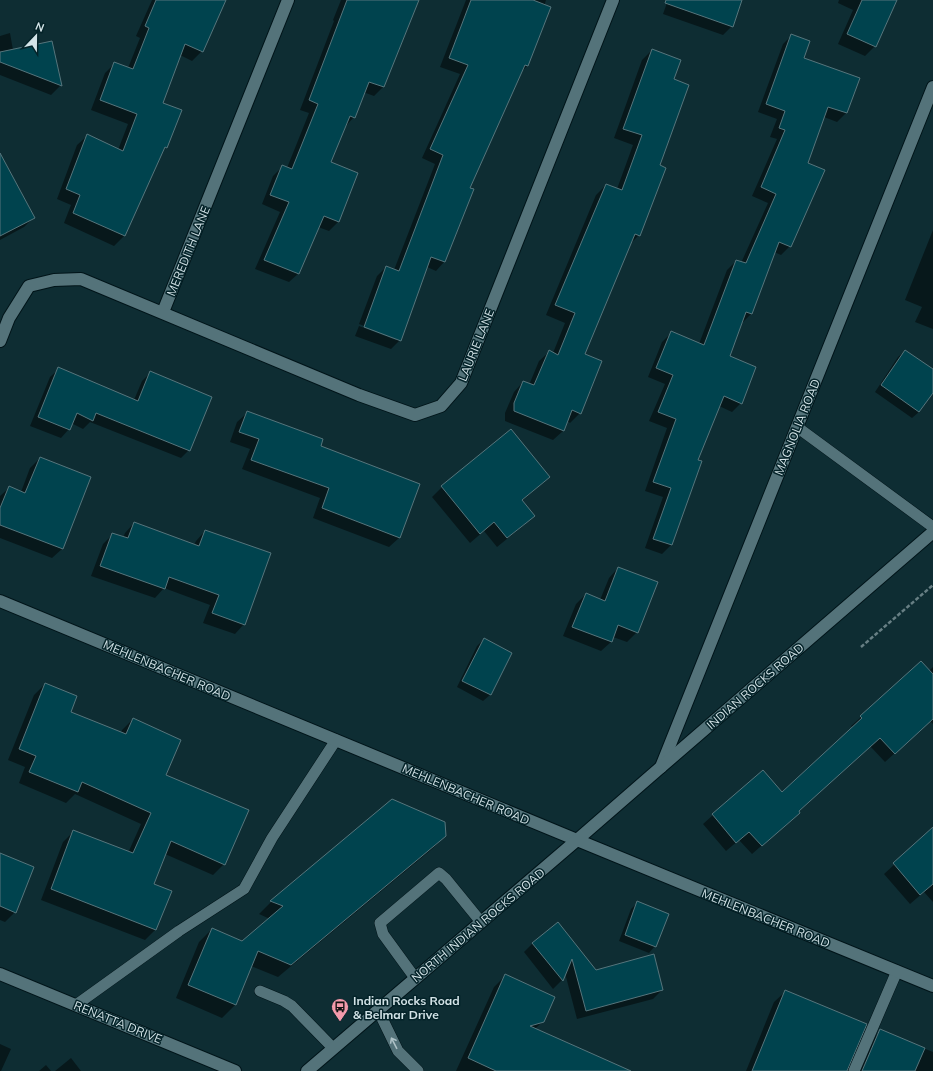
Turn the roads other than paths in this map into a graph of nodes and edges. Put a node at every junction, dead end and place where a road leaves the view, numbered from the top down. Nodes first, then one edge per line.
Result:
1 (288, 0) edge
2 (613, 0) edge
3 (933, 87) edge
4 (163, 312) junction
5 (0, 341) edge
6 (797, 427) junction
7 (933, 527) edge
8 (933, 532) edge
9 (0, 601) edge
10 (336, 740) junction
11 (660, 767) junction
12 (577, 840) junction
13 (481, 922) junction
14 (897, 971) junction
15 (0, 974) edge
16 (415, 978) junction
17 (933, 986) edge
18 (260, 991) dead end
19 (76, 1005) junction
20 (378, 1010) junction
21 (333, 1048) junction
22 (235, 1071) edge
23 (307, 1071) edge
24 (418, 1071) edge
25 (854, 1071) edge

1 - 4 street, MEREDITH LANE
2 - 4 street, LAURIE LANE
3 - 6 street, MAGNOLIA ROAD
4 - 5 street
6 - 7 lane
6 - 11 street, MAGNOLIA ROAD
8 - 11 street, INDIAN ROCKS ROAD
9 - 10 street, MEHLENBACHER ROAD
10 - 12 street, MEHLENBACHER ROAD
10 - 19 lane
11 - 12 street, INDIAN ROCKS ROAD
12 - 13 street, NORTH INDIAN ROCKS ROAD
12 - 14 street, MEHLENBACHER ROAD
13 - 16 street, NORTH INDIAN ROCKS ROAD
13 - 16 lane
14 - 17 street, MEHLENBACHER ROAD
14 - 25 lane
15 - 19 street, RENATTA DRIVE
16 - 20 street, NORTH INDIAN ROCKS ROAD
18 - 21 lane
19 - 22 street, RENATTA DRIVE
20 - 21 street, NORTH INDIAN ROCKS ROAD
24 -> 20 lane
21 - 23 street, NORTH INDIAN ROCKS ROAD

